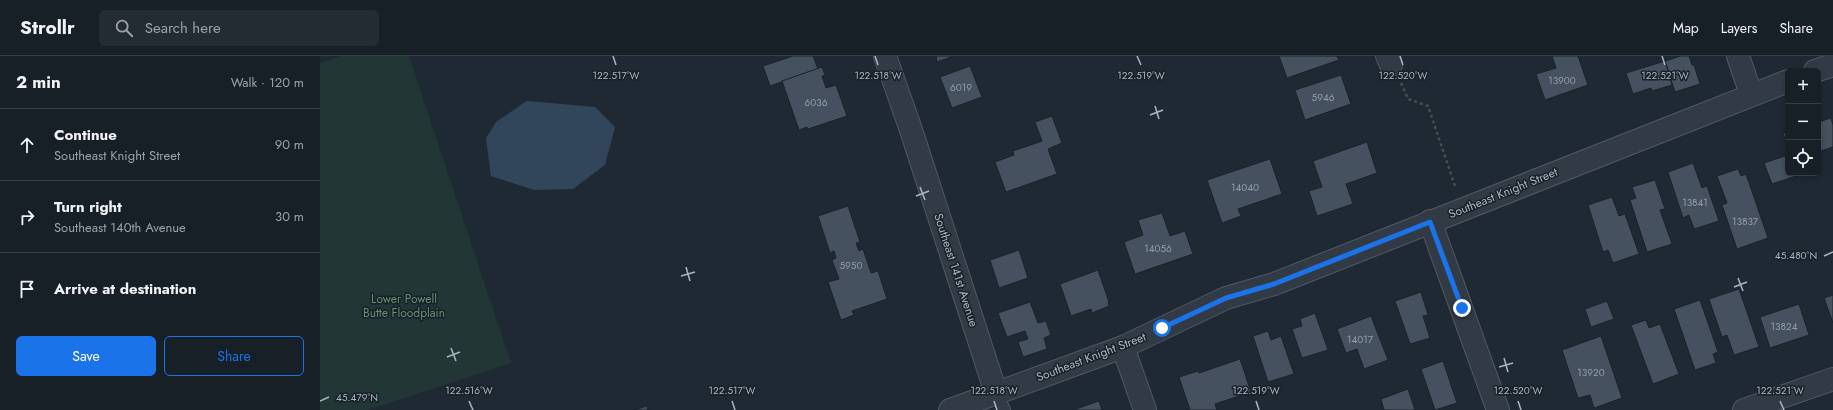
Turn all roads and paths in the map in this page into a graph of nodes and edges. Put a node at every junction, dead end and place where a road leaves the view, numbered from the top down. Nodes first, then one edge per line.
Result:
1 (885, 56) edge
2 (1738, 56) edge
3 (1389, 61) edge
4 (1833, 65) edge
5 (1821, 69) edge
6 (1785, 82) edge
7 (1751, 94) junction
8 (1463, 209) junction
9 (1430, 222) junction
10 (1123, 347) junction
11 (1833, 379) edge
12 (1000, 402) edge
13 (950, 410) edge
14 (1145, 410) edge
15 (1498, 410) edge
16 (1744, 410) edge

1 - 12 street, Southeast 141st Avenue
2 - 7 street
3 - 8 path
4 - 5 street
6 - 7 street, Southeast Knight Street
7 - 8 street, Southeast Knight Street
8 - 9 street, Southeast Knight Street
9 - 10 street, Southeast Knight Street
9 - 15 street
10 - 12 street, Southeast Knight Street
10 - 14 street
11 - 16 street
12 - 13 street, Southeast Knight Street

